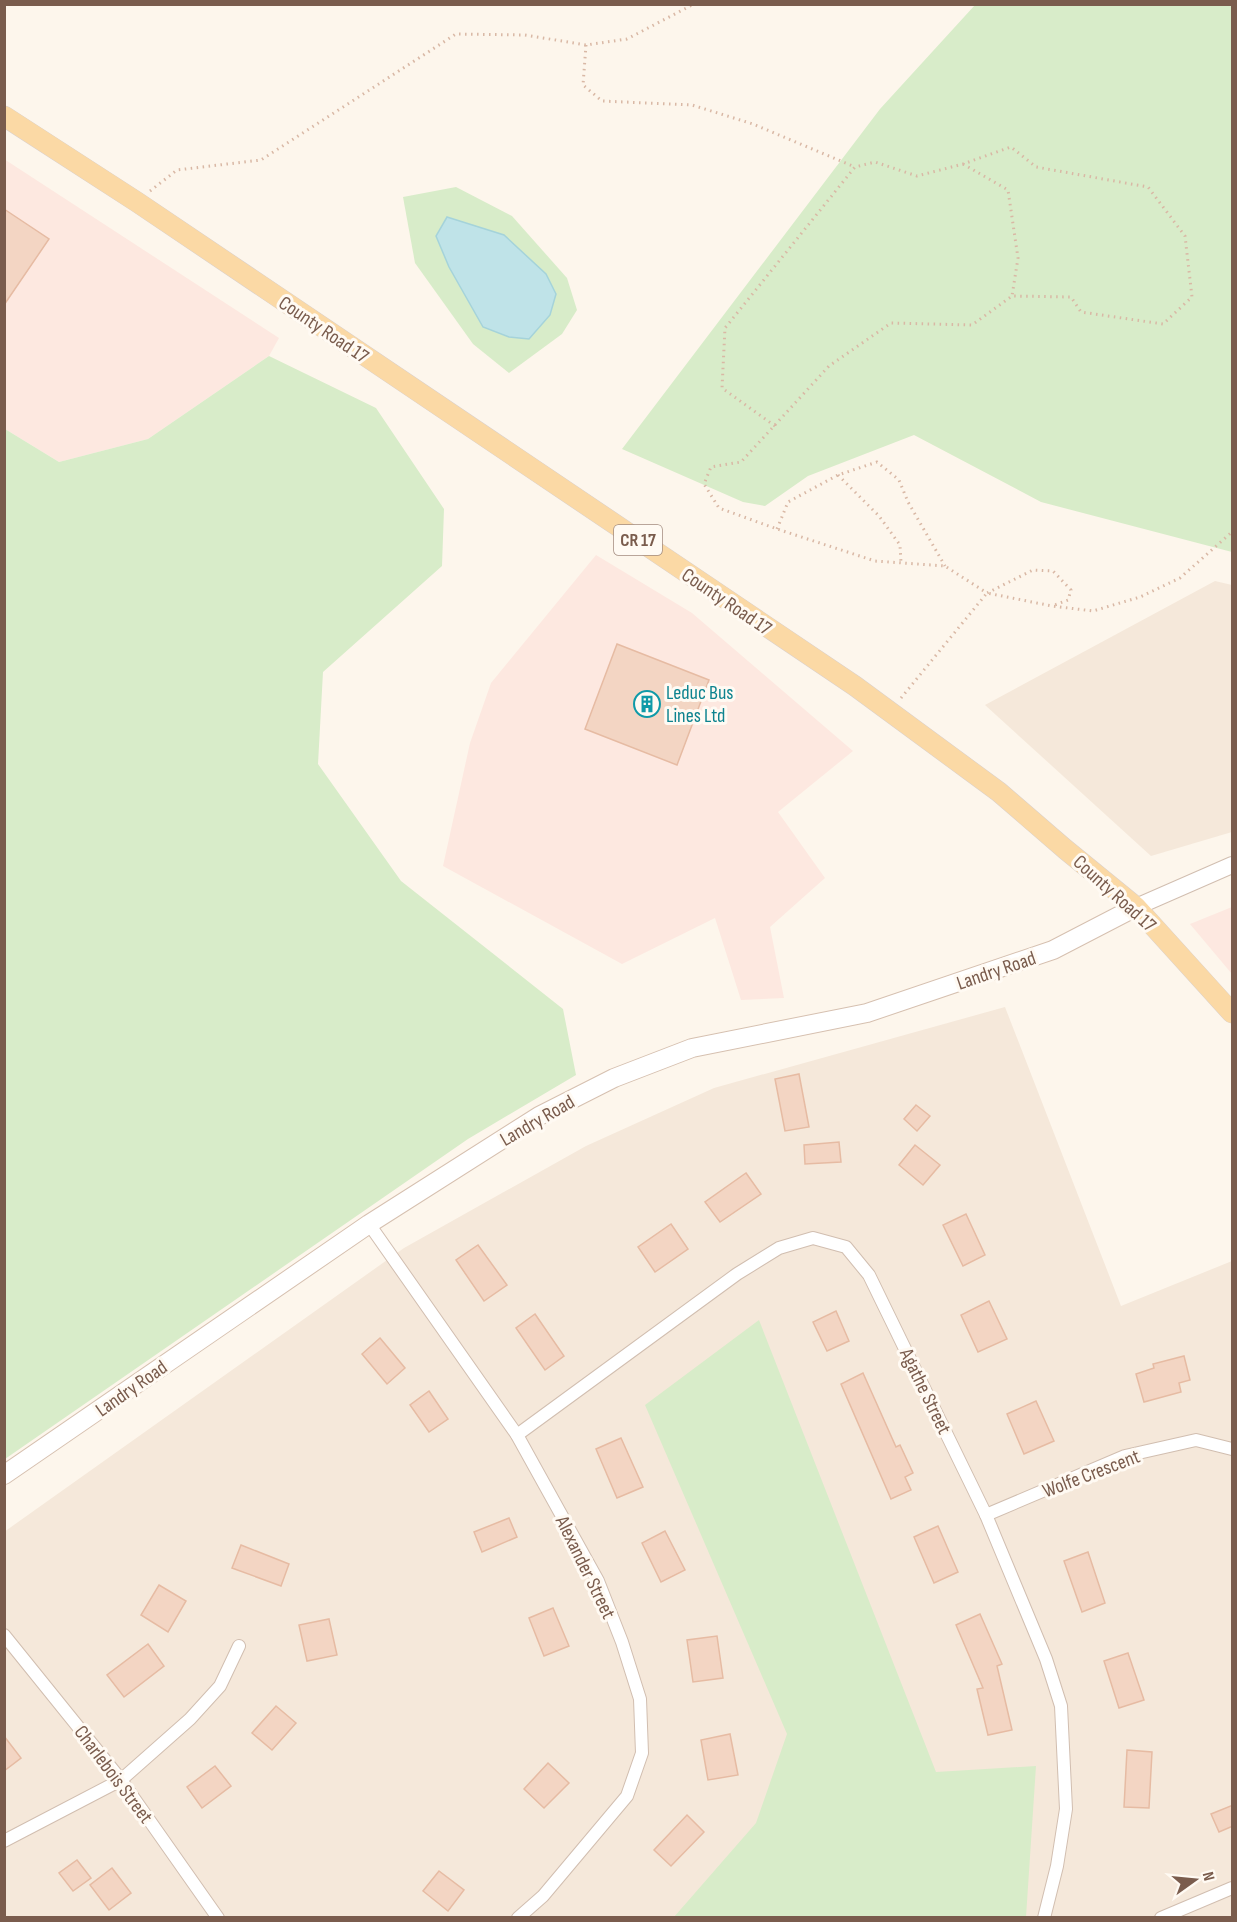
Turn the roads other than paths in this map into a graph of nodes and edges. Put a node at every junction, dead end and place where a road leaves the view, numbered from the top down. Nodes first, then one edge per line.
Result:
1 (4, 116) edge
2 (1233, 865) edge
3 (1136, 908) junction
4 (1233, 1013) edge
5 (369, 1224) junction
6 (517, 1435) junction
7 (1233, 1449) edge
8 (4, 1475) edge
9 (986, 1515) junction
10 (4, 1635) edge
11 (239, 1646) dead end
12 (121, 1780) junction
13 (4, 1840) edge
14 (1233, 1888) edge
15 (218, 1917) edge
16 (518, 1917) edge
17 (1044, 1917) edge
18 (1161, 1917) edge

1 - 3 main road, County Road 17 / CR 17
2 - 3 street
3 - 4 main road, County Road 17 / CR 17
3 - 5 main road, Landry Road
5 - 6 street, Alexander Street
5 - 8 main road, Landry Road
6 - 9 street, Agathe Street
6 - 16 street, Alexander Street
7 - 9 street, Wolfe Crescent
9 - 17 street, Agathe Street
10 - 12 street, Charlebois Street
11 - 12 street
12 - 13 street
12 - 15 street, Charlebois Street
14 - 18 street

